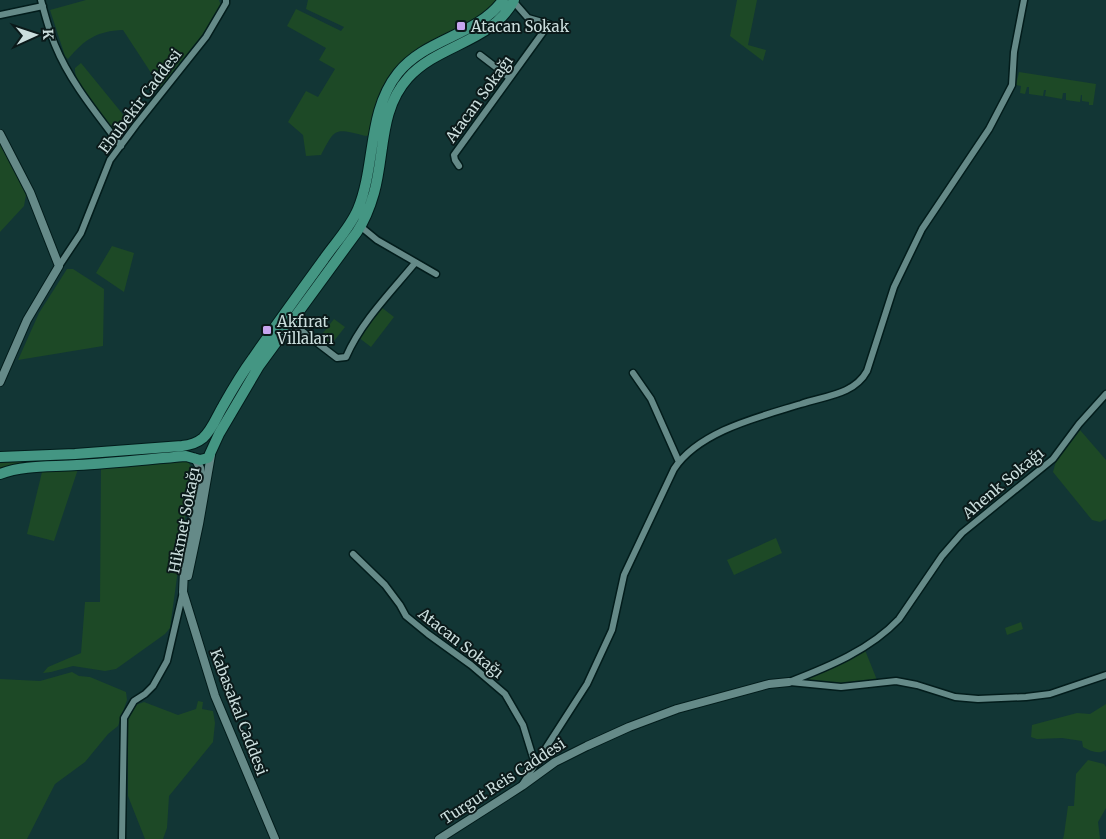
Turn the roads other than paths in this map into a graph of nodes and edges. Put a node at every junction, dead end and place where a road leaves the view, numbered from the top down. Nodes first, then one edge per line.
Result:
1 (226, 0) edge
2 (502, 0) edge
3 (1024, 0) edge
4 (514, 1) edge
5 (42, 3) edge
6 (0, 15) edge
7 (480, 55) dead end
8 (510, 78) junction
9 (0, 134) edge
10 (121, 146) junction
11 (459, 166) dead end
12 (360, 226) junction
13 (415, 263) junction
14 (59, 266) junction
15 (436, 274) dead end
16 (290, 322) junction
17 (633, 373) dead end
18 (0, 382) edge
19 (1106, 394) edge
20 (196, 442) junction
21 (211, 453) junction
22 (0, 457) edge
23 (194, 458) junction
24 (679, 462) junction
25 (0, 474) edge
26 (353, 554) dead end
27 (183, 592) junction
28 (1106, 675) edge
29 (789, 682) junction
30 (535, 764) junction
31 (522, 786) junction
32 (122, 839) edge
33 (275, 839) edge
34 (438, 839) edge

1 - 10 street, Ebubekir Caddesi
2 - 20 main road
3 - 24 street
4 - 8 street, Atacan Sokağı
4 - 12 main road
5 - 6 street
5 - 10 street
7 - 8 street
8 - 11 street, Atacan Sokağı
9 - 14 street
10 - 14 street, Ebubekir Caddesi
12 - 13 street
12 - 16 main road
13 - 15 street
13 - 16 street
14 - 18 street, Ebubekir Caddesi
16 - 21 main road
17 - 24 street
19 - 29 street, Ahenk Sokağı
20 - 21 main road
20 - 22 main road
20 - 23 main road
21 - 23 main road
21 - 27 street, Hikmet Sokağı
23 - 25 main road
23 - 27 street, Hikmet Sokağı
24 - 30 street
26 - 30 street, Atacan Sokağı
27 - 32 street, Hikmet Sokağı
27 - 33 street, Kabasakal Caddesi
28 - 29 street, Turgut Reis Caddesi
29 - 31 street, Turgut Reis Caddesi
30 - 31 street
31 - 34 street, Turgut Reis Caddesi

